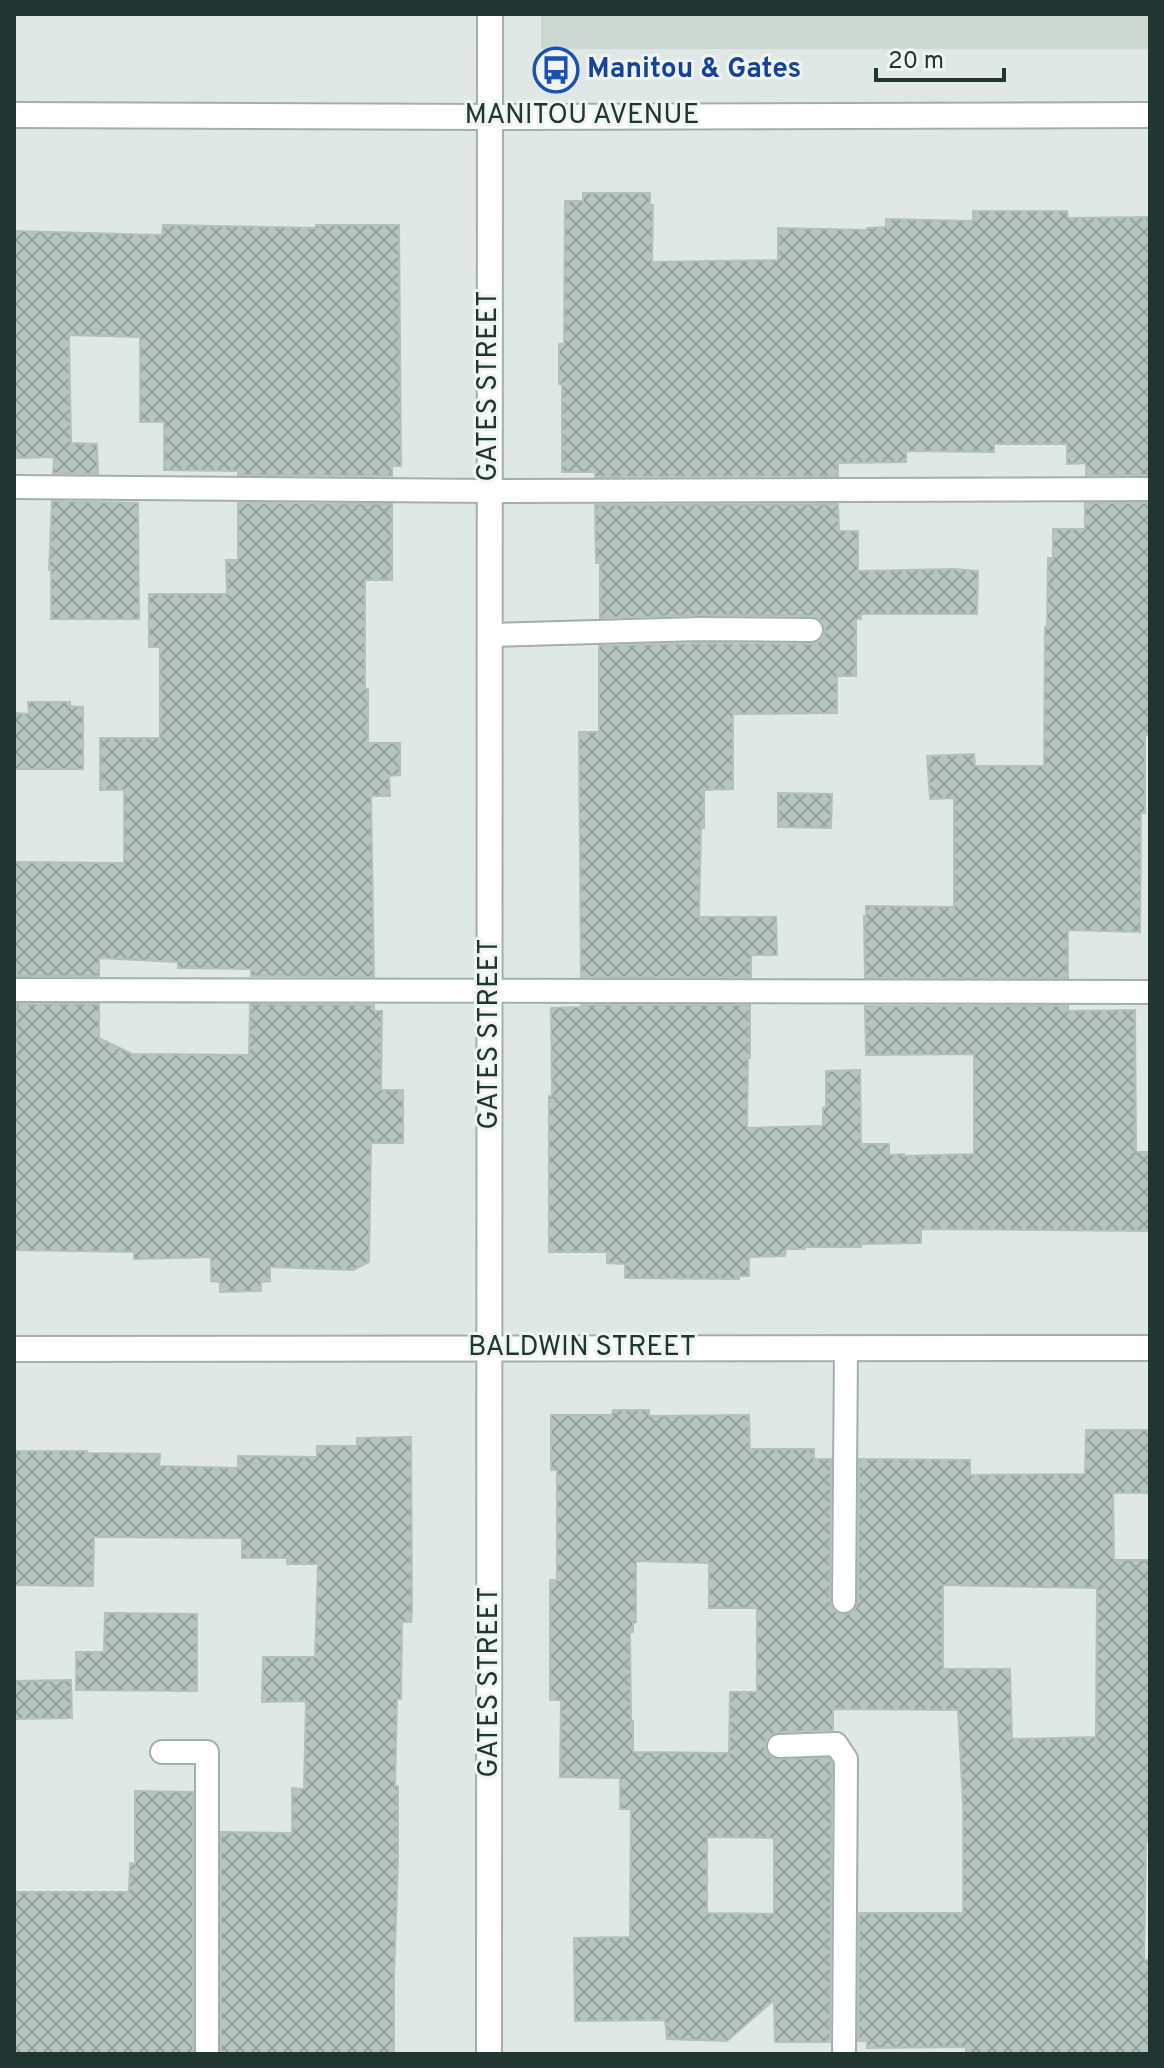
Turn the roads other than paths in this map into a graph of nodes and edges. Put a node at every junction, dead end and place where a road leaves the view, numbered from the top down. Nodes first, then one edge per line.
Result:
1 (490, 14) edge
2 (14, 115) edge
3 (1150, 115) edge
4 (489, 117) junction
5 (14, 487) edge
6 (1150, 489) edge
7 (489, 491) junction
8 (811, 630) dead end
9 (490, 635) junction
10 (14, 990) edge
11 (490, 992) junction
12 (1150, 992) edge
13 (846, 1348) junction
14 (1150, 1348) edge
15 (14, 1349) edge
16 (490, 1349) junction
17 (844, 1601) dead end
18 (779, 1746) dead end
19 (162, 1752) dead end
20 (207, 2054) edge
21 (489, 2054) edge
22 (844, 2054) edge

1 - 4 street, GATES STREET
2 - 4 street, MANITOU AVENUE
3 - 4 street, MANITOU AVENUE
4 - 7 street, GATES STREET
5 - 7 lane
6 - 7 lane
7 - 9 street, GATES STREET
8 - 9 lane
9 - 11 street, GATES STREET
10 - 11 lane
11 - 12 lane
11 - 16 street, GATES STREET
13 - 14 street, BALDWIN STREET
13 - 16 street, BALDWIN STREET
13 - 17 lane
15 - 16 street, BALDWIN STREET
16 - 21 street, GATES STREET
18 - 22 lane
19 - 20 lane

